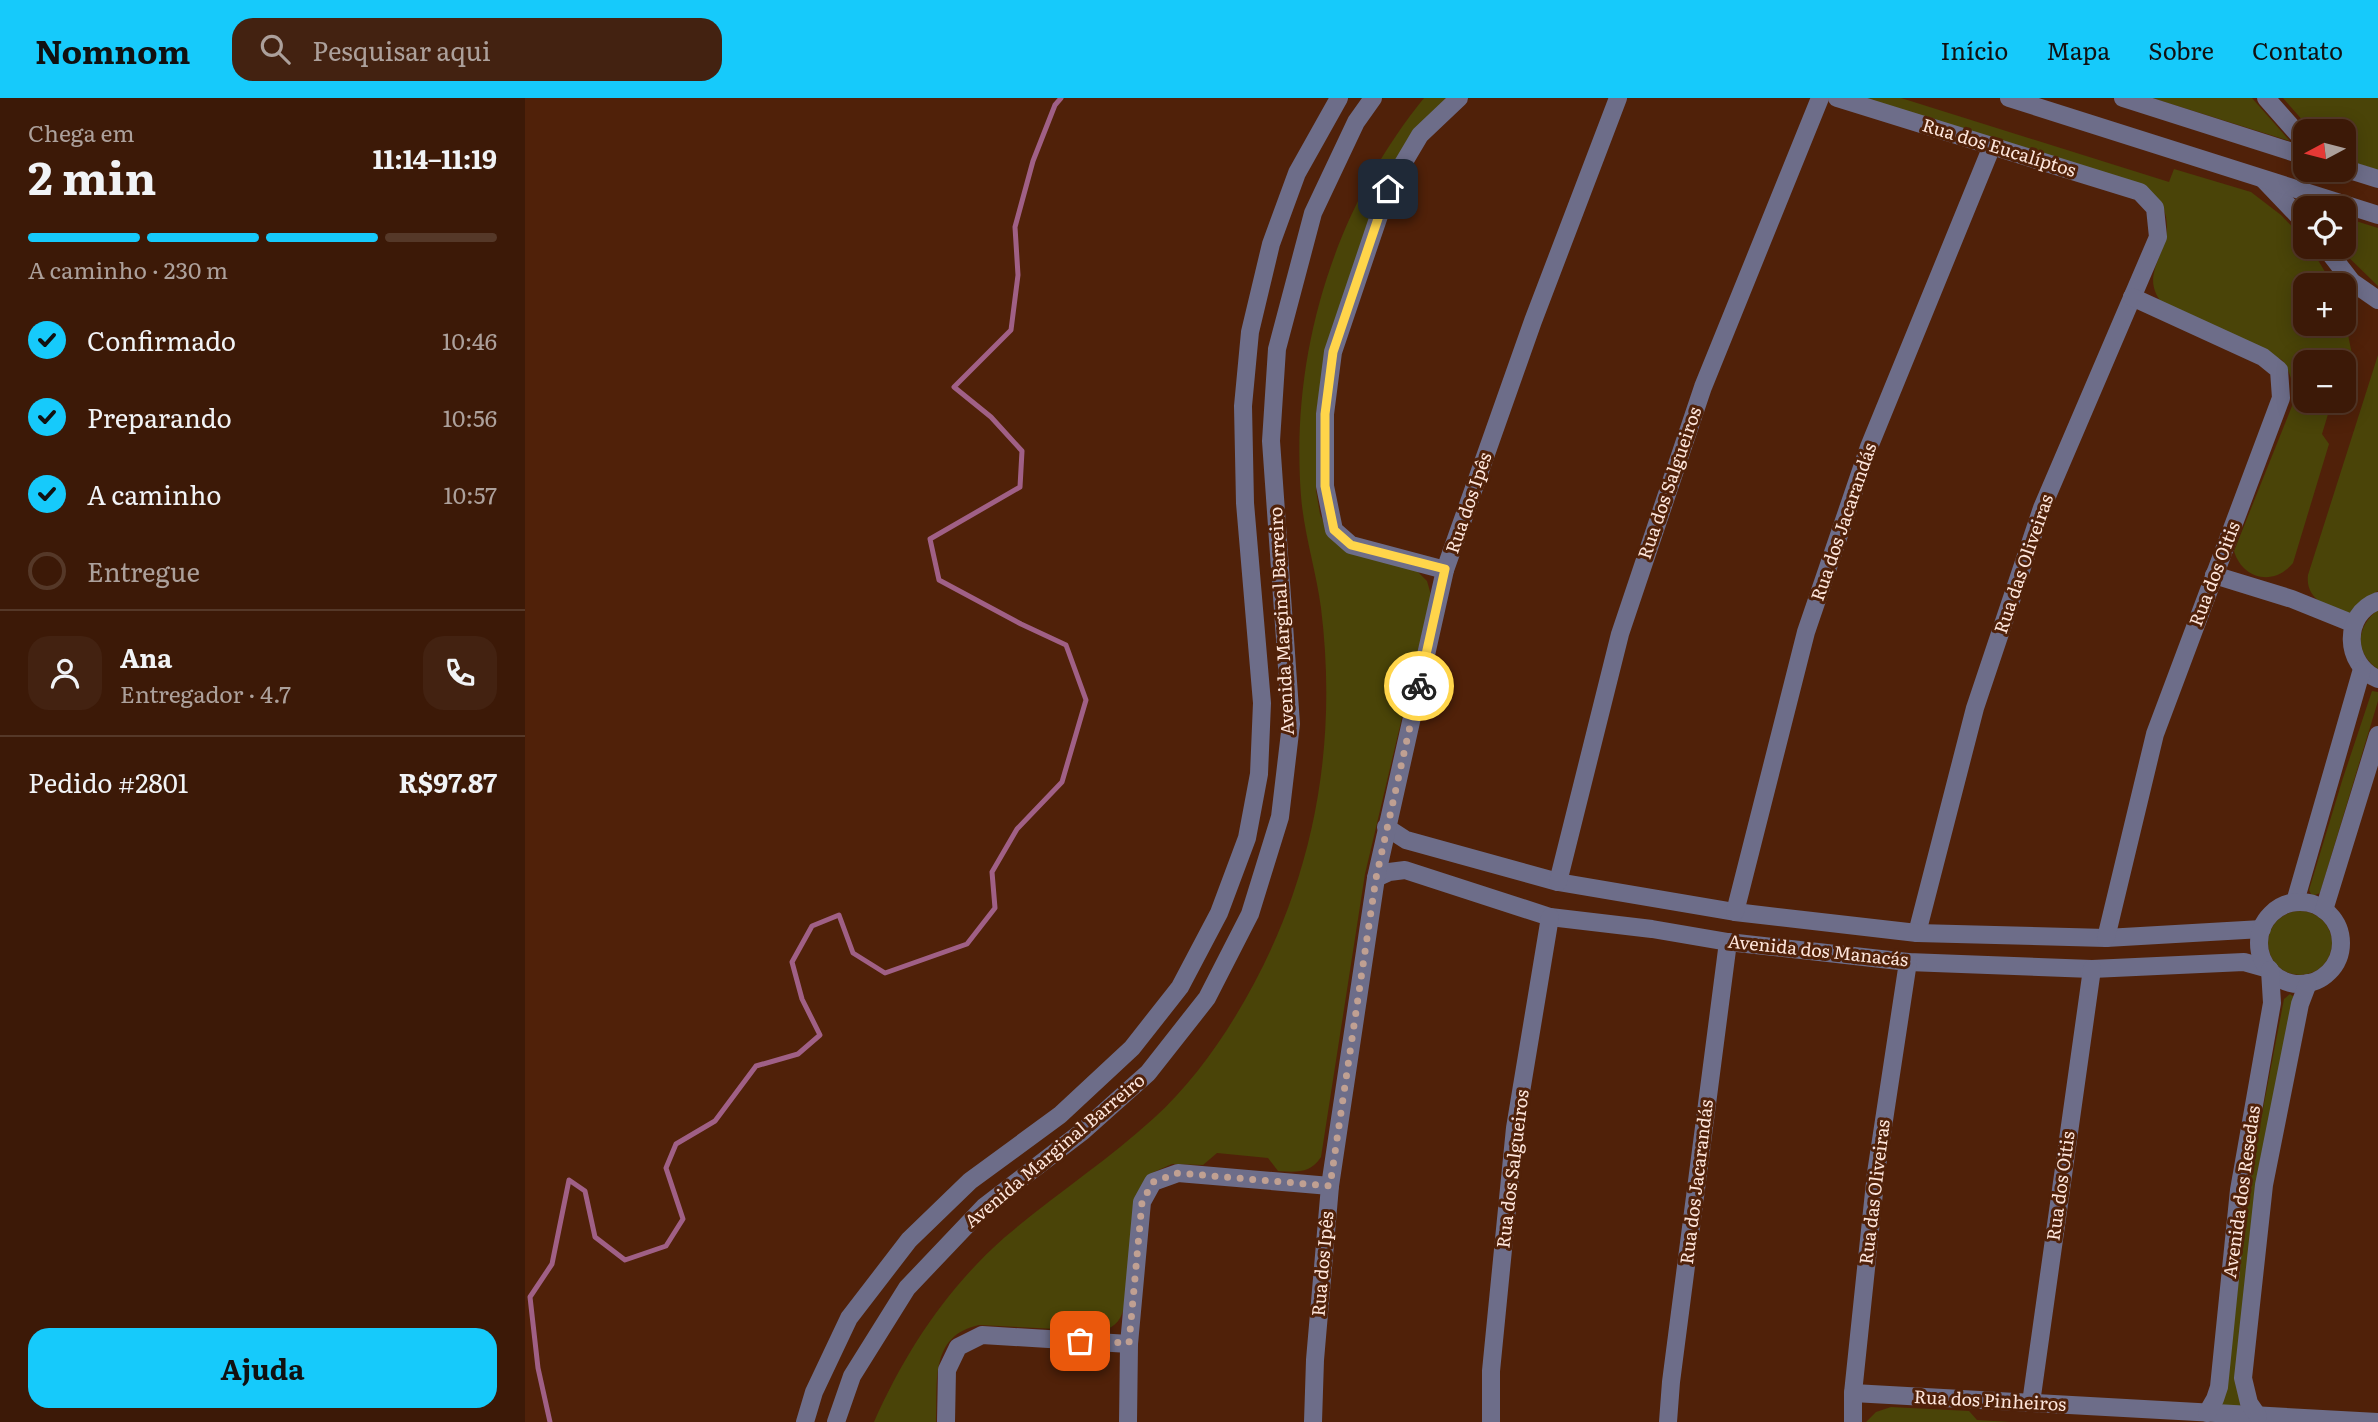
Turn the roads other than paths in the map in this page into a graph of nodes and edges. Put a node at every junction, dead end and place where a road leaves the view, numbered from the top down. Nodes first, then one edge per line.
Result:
1 (1339, 98) edge
2 (1373, 98) edge
3 (1459, 98) edge
4 (1618, 98) edge
5 (1820, 98) edge
6 (1837, 98) edge
7 (2010, 98) edge
8 (2123, 98) edge
9 (2266, 98) edge
10 (2293, 128) edge
11 (1992, 146) junction
12 (2293, 152) edge
13 (2356, 172) edge
14 (2378, 179) edge
15 (2264, 180) junction
16 (2155, 208) joint
17 (2293, 210) edge
18 (2378, 215) edge
19 (2334, 259) edge
20 (2132, 297) junction
21 (2378, 300) edge
22 (1445, 569) junction
23 (2214, 575) junction
24 (2378, 601) edge
25 (2354, 624) junction
26 (2362, 669) junction
27 (2378, 679) edge
28 (2378, 736) edge
29 (1386, 827) junction
30 (1376, 878) junction
31 (1558, 881) junction
32 (1654, 898) junction
33 (2295, 902) junction
34 (2324, 909) junction
35 (1735, 912) junction
36 (1550, 917) junction
37 (1827, 921) junction
38 (1651, 929) junction
39 (2262, 929) junction
40 (1917, 933) junction
41 (2015, 935) junction
42 (2106, 938) junction
43 (1728, 942) junction
44 (1821, 952) junction
45 (1908, 962) junction
46 (2012, 966) junction
47 (2092, 969) junction
48 (2269, 970) junction
49 (2308, 984) junction
50 (1330, 1186) junction
51 (1129, 1343) junction
52 (1853, 1393) junction
53 (2031, 1403) junction
54 (2207, 1413) junction
55 (2258, 1416) junction
56 (805, 1422) edge
57 (835, 1422) edge
58 (946, 1422) edge
59 (1128, 1422) edge
60 (1313, 1422) edge
61 (1491, 1422) edge
62 (1668, 1422) edge
63 (1853, 1422) edge
64 (2378, 1422) edge

1 - 56 street, Avenida Marginal Barreiro
2 - 57 street, Avenida Marginal Barreiro
3 - 22 street
4 - 22 street, Rua dos Ipês
5 - 31 street, Rua dos Salgueiros
6 - 11 street, Rua dos Eucalíptos
7 - 15 street
8 - 12 street
9 - 10 street
11 - 16 street, Rua dos Eucalíptos
11 - 35 street, Rua dos Jacarandás
13 - 14 street
15 - 17 street
15 - 18 street
16 - 20 street, Rua das Oliveiras
19 - 21 street
20 - 23 street, Rua dos Oitis
20 - 40 street, Rua das Oliveiras
22 - 29 street, Rua dos Ipês
23 - 25 street
23 - 42 street, Rua dos Oitis
24 - 25 street
25 - 26 street
26 - 27 street
26 - 33 street
28 - 34 street
29 - 30 street, Rua dos Ipês
29 - 31 street, Avenida dos Manacás
30 - 36 street, Avenida dos Manacás
30 - 50 street, Rua dos Ipês
31 - 32 street, Avenida dos Manacás
32 - 35 street, Avenida dos Manacás
32 - 38 street
33 - 34 street
33 - 39 street
34 - 49 street
35 - 37 street, Avenida dos Manacás
36 - 38 street, Avenida dos Manacás
36 - 61 street, Rua dos Salgueiros
37 - 40 street, Avenida dos Manacás
37 - 44 street
38 - 43 street, Avenida dos Manacás
39 - 42 street, Avenida dos Manacás
39 - 48 street
40 - 41 street, Avenida dos Manacás
41 - 42 street, Avenida dos Manacás
41 - 46 street
43 - 44 street, Avenida dos Manacás
43 - 62 street, Rua dos Jacarandás
44 - 45 street, Avenida dos Manacás
45 - 46 street, Avenida dos Manacás
45 - 52 street, Rua das Oliveiras
46 - 47 street, Avenida dos Manacás
47 - 48 street, Avenida dos Manacás
47 - 53 street, Rua dos Oitis
48 - 49 street
48 - 54 street, Avenida dos Resedas
49 - 55 street, Avenida dos Resedas
50 - 51 street
50 - 60 street, Rua dos Ipês
51 - 58 street
51 - 59 street
52 - 53 street, Rua dos Pinheiros
52 - 63 street, Rua das Oliveiras
53 - 54 street, Rua dos Pinheiros
54 - 55 street, Rua dos Pinheiros
55 - 64 street, Rua dos Pinheiros

